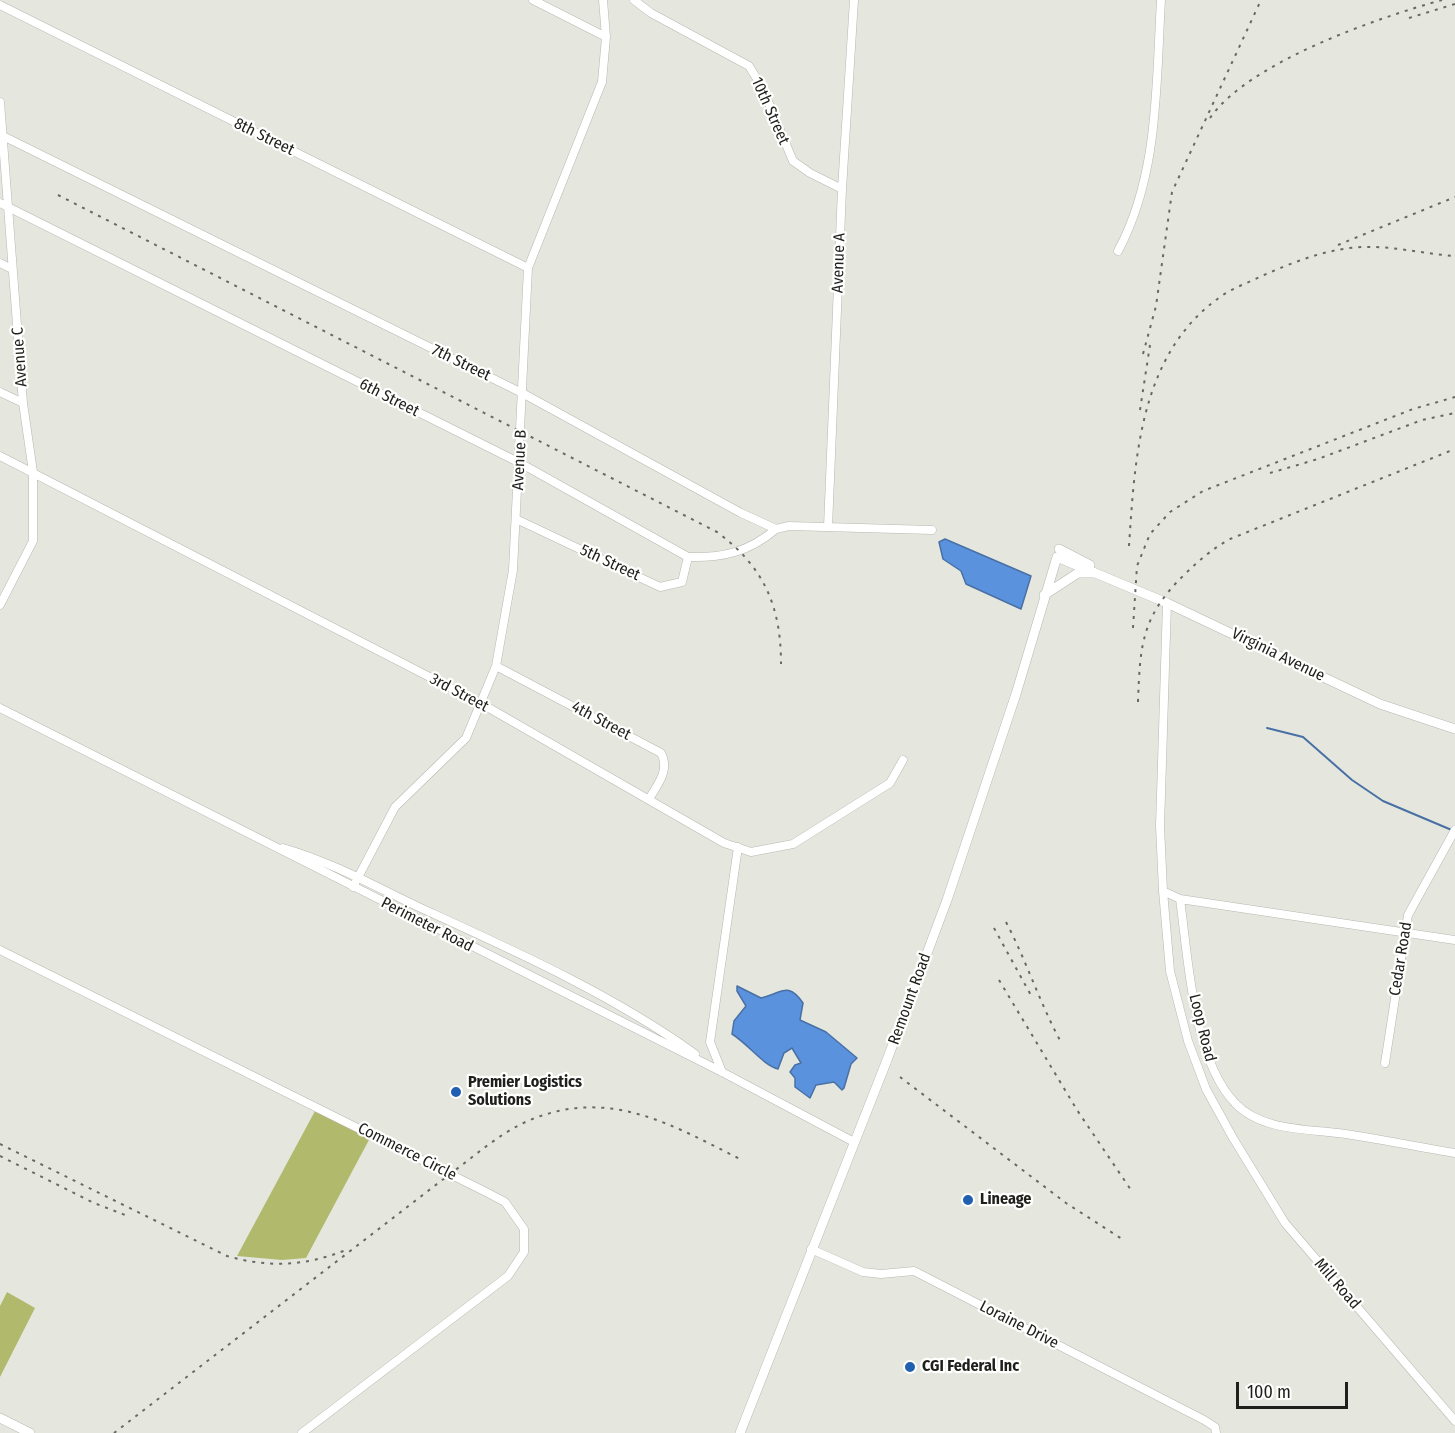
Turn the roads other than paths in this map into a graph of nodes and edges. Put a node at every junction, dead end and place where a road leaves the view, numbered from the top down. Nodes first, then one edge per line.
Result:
1 (533, 0) edge
2 (603, 0) edge
3 (634, 0) edge
4 (854, 0) edge
5 (1161, 0) edge
6 (0, 5) edge
7 (606, 37) junction
8 (0, 102) edge
9 (3, 136) junction
10 (842, 189) junction
11 (3, 205) edge
12 (1118, 251) dead end
13 (0, 263) edge
14 (528, 268) junction
15 (12, 269) junction
16 (0, 392) edge
17 (524, 394) junction
18 (22, 403) junction
19 (0, 456) edge
20 (520, 463) junction
21 (33, 472) junction
22 (516, 519) junction
23 (828, 527) junction
24 (776, 529) junction
25 (932, 530) dead end
26 (1058, 553) joint
27 (688, 557) junction
28 (1100, 574) junction
29 (1044, 596) junction
30 (1167, 603) junction
31 (0, 605) edge
32 (496, 666) junction
33 (482, 704) junction
34 (0, 708) edge
35 (1455, 729) edge
36 (903, 760) dead end
37 (649, 799) junction
38 (1455, 830) edge
39 (264, 842) junction
40 (738, 847) junction
41 (357, 878) junction
42 (353, 887) junction
43 (1163, 891) junction
44 (1180, 899) junction
45 (1406, 932) junction
46 (1455, 940) edge
47 (0, 950) edge
48 (560, 976) junction
49 (555, 989) junction
50 (1385, 1063) dead end
51 (712, 1066) junction
52 (722, 1071) junction
53 (854, 1142) junction
54 (1455, 1153) edge
55 (811, 1249) junction
56 (0, 1418) edge
57 (1455, 1421) edge
58 (30, 1433) edge
59 (302, 1433) edge
60 (740, 1433) edge
61 (1216, 1433) edge

1 - 7 street
2 - 7 street, Avenue B
3 - 10 street, 10th Street
4 - 10 street, Avenue A
5 - 12 street
6 - 14 street, 8th Street
7 - 14 street, Avenue B
8 - 9 street, Avenue C
9 - 11 street, Avenue C
9 - 17 street, 7th Street
10 - 23 street, Avenue A
11 - 15 street, Avenue C
11 - 20 street, 6th Street
13 - 15 street
14 - 17 street, Avenue B
15 - 18 street, Avenue C
16 - 18 street
17 - 20 street, Avenue B
17 - 24 street, 7th Street
18 - 21 street, Avenue C
19 - 21 street, 3rd Street
20 - 22 street, Avenue B
20 - 27 street, 6th Street
21 - 31 street, Avenue C
21 - 33 street, 3rd Street
22 - 27 street, 5th Street
22 - 32 street, Avenue B
23 - 24 street, 7th Street
23 - 25 street, 7th Street
24 - 27 street, 6th Street
26 - 28 main road, Virginia Avenue
26 - 29 main road, Remount Road
28 - 29 main road
28 - 30 main road, Virginia Avenue
29 - 53 main road, Remount Road
30 - 35 main road, Virginia Avenue
30 - 43 street
32 - 33 street, Avenue B
32 - 37 street, 4th Street
33 - 37 street, 3rd Street
33 - 41 street, Avenue B
34 - 39 street, Perimeter Road
36 - 40 street, 3rd Street
37 - 40 street, 3rd Street
38 - 45 street, Cedar Road
39 - 41 street
39 - 42 street, Perimeter Road
40 - 52 street
41 - 42 street, Avenue B
41 - 48 street
42 - 49 street, Perimeter Road
43 - 44 street
43 - 57 street, Mill Road
44 - 45 street
44 - 54 street, Loop Road
45 - 46 street
45 - 50 street, Cedar Road
47 - 59 street, Commerce Circle
48 - 49 street
48 - 51 street
49 - 51 street, Perimeter Road
51 - 52 street, Perimeter Road
52 - 53 street, Perimeter Road
53 - 55 main road, Remount Road
55 - 60 main road, Remount Road
55 - 61 street, Loraine Drive
56 - 58 main road

